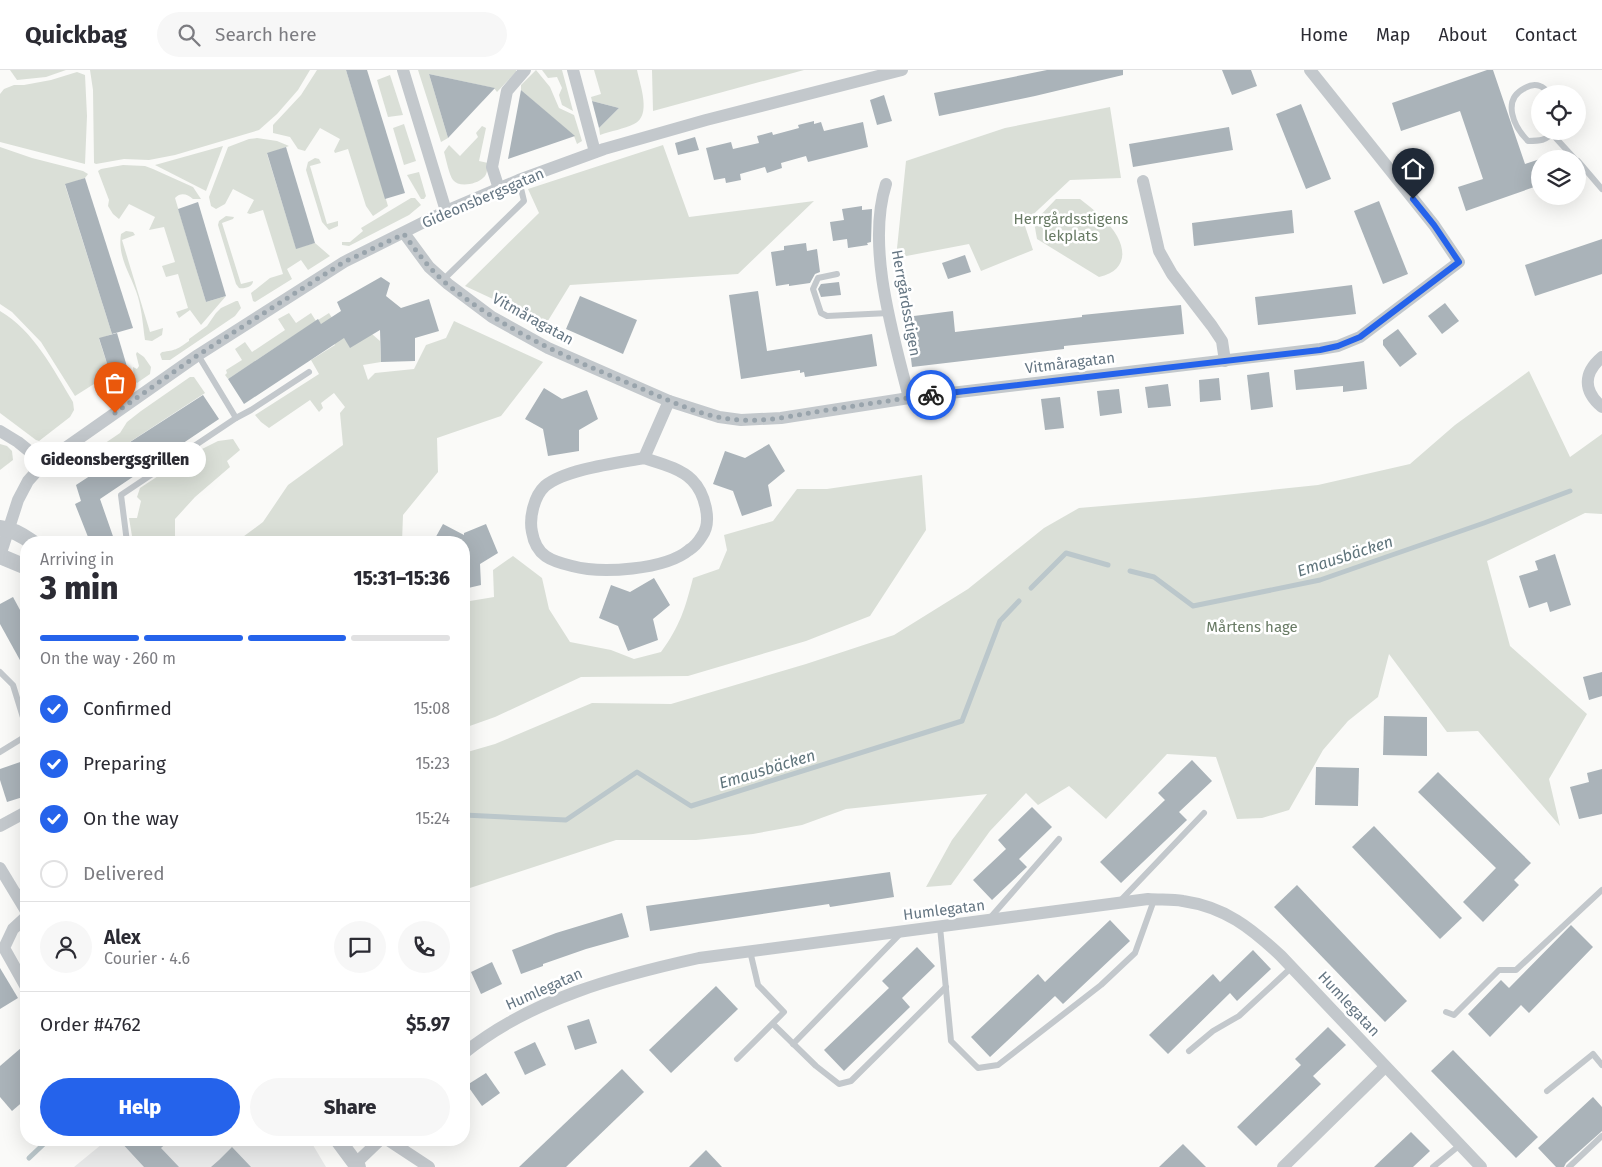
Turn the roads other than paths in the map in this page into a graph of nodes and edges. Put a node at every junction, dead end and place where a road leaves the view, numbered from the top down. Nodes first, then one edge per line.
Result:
1 (403, 70) edge
2 (525, 70) edge
3 (573, 70) edge
4 (902, 70) edge
5 (1310, 70) edge
6 (1531, 85) edge
7 (1544, 140) edge
8 (1558, 140) edge
9 (1567, 150) edge
10 (595, 152) junction
11 (1586, 171) edge
12 (519, 180) junction
13 (1142, 181) dead end
14 (886, 184) dead end
15 (499, 189) junction
16 (1602, 189) edge
17 (446, 211) junction
18 (404, 234) junction
19 (837, 274) dead end
20 (442, 280) junction
21 (890, 313) junction
22 (198, 355) junction
23 (1602, 358) edge
24 (1225, 361) junction
25 (309, 372) dead end
26 (909, 398) junction
27 (669, 401) junction
28 (1602, 407) edge
29 (236, 418) junction
30 (0, 431) edge
31 (644, 458) junction
32 (44, 463) junction
33 (4, 528) edge
34 (20, 536) edge
35 (127, 536) edge
36 (0, 556) edge
37 (20, 565) edge
38 (0, 672) edge
39 (20, 708) edge
40 (20, 740) edge
41 (0, 752) edge
42 (1204, 813) dead end
43 (20, 815) edge
44 (0, 826) edge
45 (1059, 839) dead end
46 (0, 868) edge
47 (1602, 890) edge
48 (20, 891) edge
49 (1154, 900) junction
50 (1117, 904) junction
51 (987, 920) junction
52 (20, 923) edge
53 (940, 927) junction
54 (902, 932) junction
55 (750, 952) junction
56 (1292, 967) junction
57 (20, 977) edge
58 (946, 987) junction
59 (1446, 1012) dead end
60 (773, 1024) junction
61 (794, 1044) junction
62 (470, 1049) edge
63 (1189, 1051) dead end
64 (737, 1059) dead end
65 (1602, 1065) edge
66 (1385, 1067) junction
67 (1547, 1091) dead end
68 (1602, 1136) edge
69 (1460, 1145) junction
70 (343, 1146) edge
71 (374, 1146) edge
72 (397, 1146) edge
73 (357, 1165) edge
74 (429, 1167) edge
75 (1282, 1167) edge
76 (1432, 1167) edge
77 (1481, 1167) edge
78 (1569, 1167) edge

1 - 17 street
2 - 15 street
3 - 10 street
4 - 10 street, Gideonsbergsgatan
5 - 24 street, Vitmåragatan
6 - 7 lane
8 - 9 lane
10 - 12 street, Gideonsbergsgatan
11 - 16 lane
12 - 15 street, Gideonsbergsgatan
12 - 20 lane
13 - 24 street
14 - 21 street, Herrgårdsstigen
15 - 17 street, Gideonsbergsgatan
17 - 18 street, Gideonsbergsgatan
18 - 20 street, Vitmåragatan
18 - 22 street, Gideonsbergsgatan
19 - 21 lane
20 - 27 street, Vitmåragatan
21 - 26 street, Herrgårdsstigen
22 - 29 lane
22 - 32 street, Gideonsbergsgatan
23 - 28 street
24 - 26 street, Vitmåragatan
25 - 29 lane
26 - 27 street, Vitmåragatan
27 - 31 street
29 - 35 lane
30 - 32 street
31 - 31 street
32 - 33 street, Gideonsbergsgatan
33 - 34 street
33 - 36 street, Gideonsbergsgatan
36 - 37 street
38 - 39 lane
40 - 41 lane
42 - 50 lane
43 - 44 street
45 - 51 lane
46 - 48 street
47 - 59 lane
49 - 50 street, Humlegatan
49 - 56 street, Humlegatan
49 - 58 lane
50 - 51 street, Humlegatan
51 - 53 street, Humlegatan
52 - 57 street
53 - 54 street, Humlegatan
53 - 58 lane
54 - 55 street, Humlegatan
54 - 61 lane
55 - 60 lane
55 - 62 street, Humlegatan
56 - 63 lane
56 - 66 street, Humlegatan
58 - 61 lane
60 - 61 lane
60 - 64 lane
65 - 67 lane
66 - 69 street, Humlegatan
66 - 75 street
68 - 78 lane
69 - 76 lane
69 - 77 street, Humlegatan
70 - 73 street
71 - 73 street
72 - 74 street

